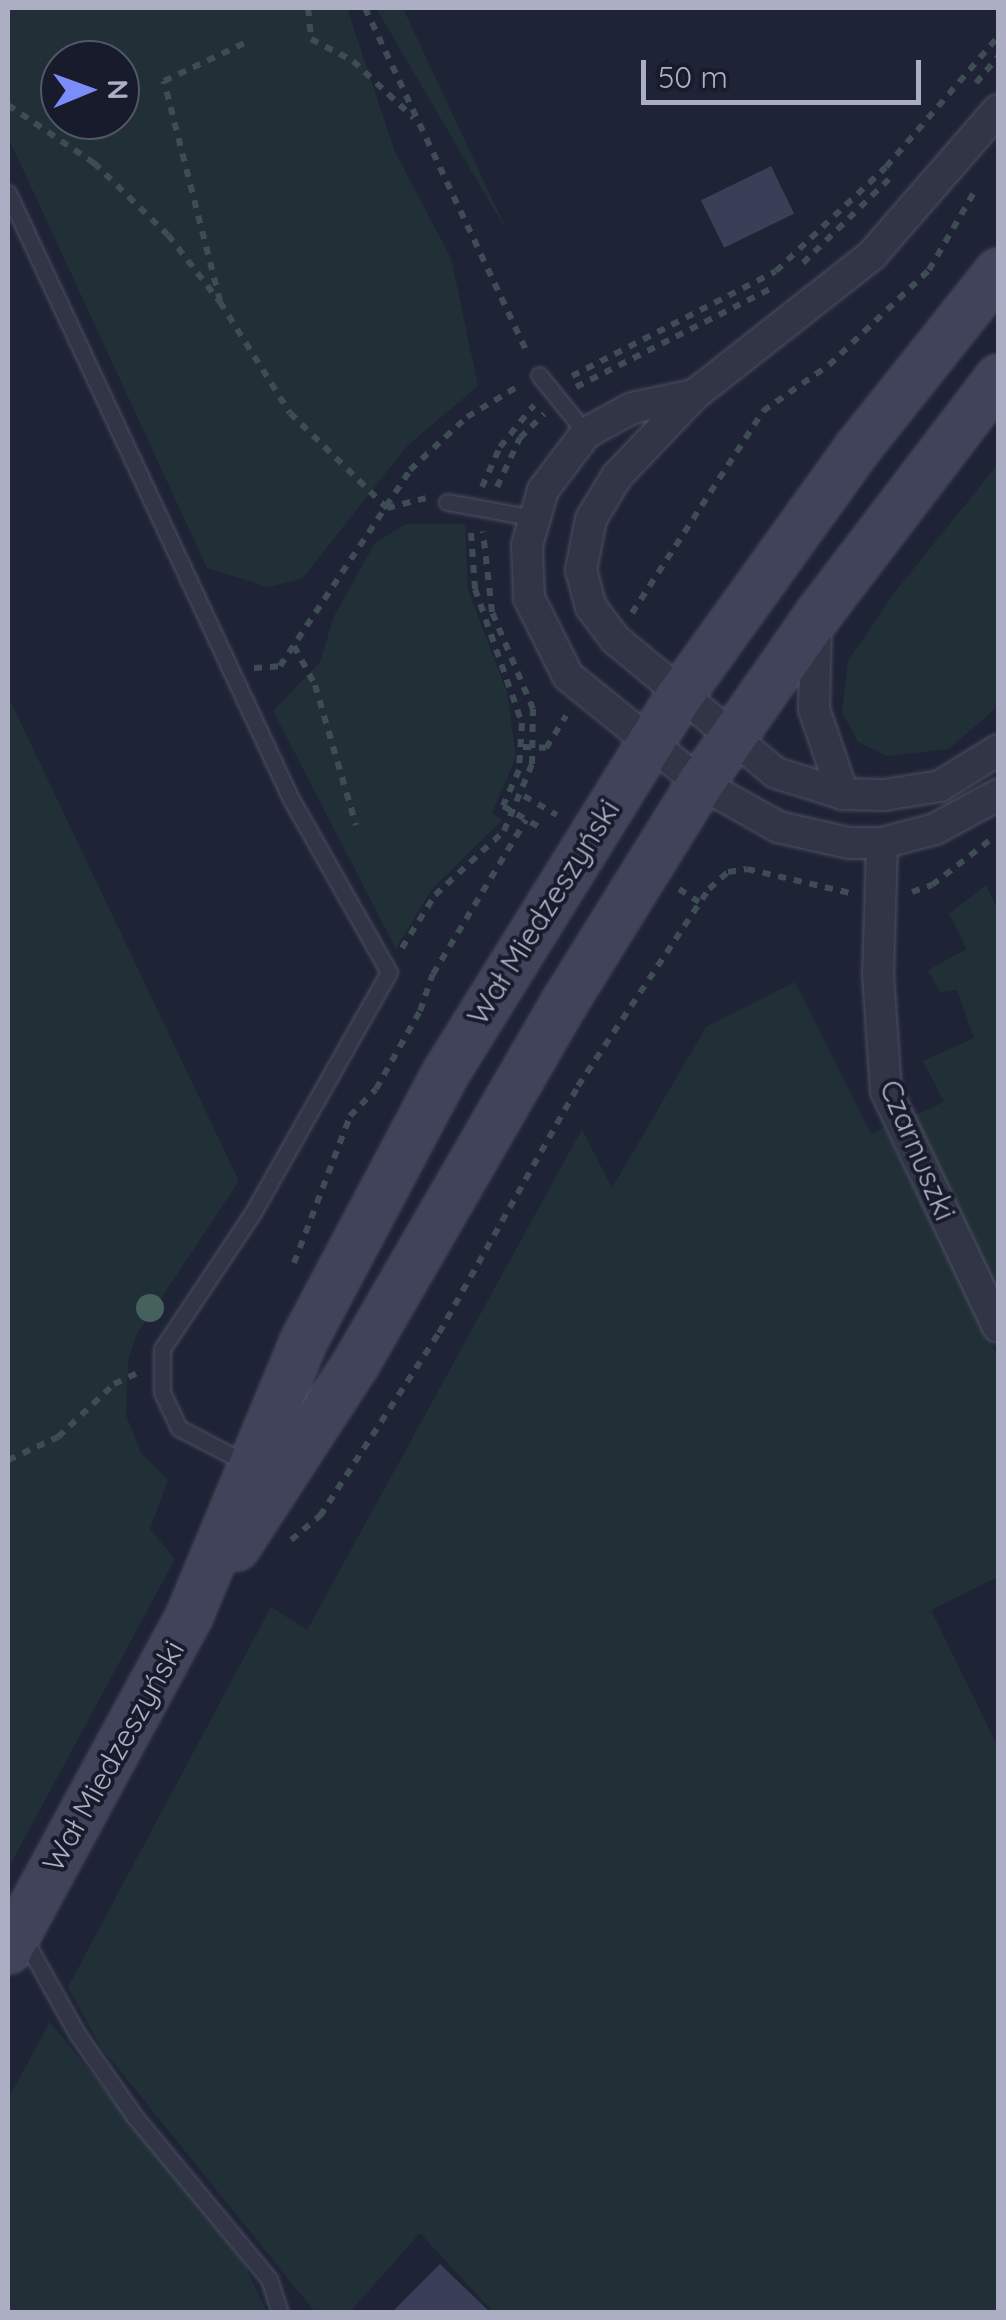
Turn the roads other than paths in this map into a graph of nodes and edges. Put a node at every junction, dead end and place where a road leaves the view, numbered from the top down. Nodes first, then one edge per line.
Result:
1 (998, 110) edge
2 (8, 193) edge
3 (998, 271) edge
4 (538, 375) road end
5 (998, 376) edge
6 (694, 395) junction
7 (586, 433) junction
8 (447, 502) road end
9 (534, 518) junction
10 (817, 616) junction
11 (678, 698) junction
12 (731, 740) junction
13 (649, 742) junction
14 (998, 750) edge
15 (700, 784) junction
16 (843, 794) junction
17 (998, 795) edge
18 (882, 842) junction
19 (998, 1327) edge
20 (264, 1470) junction
21 (13, 1939) edge
22 (280, 2312) edge

1 - 6 street
2 - 20 lane
3 - 11 main road, Wał Miedzeszyński
4 - 7 lane
5 - 10 main road, Wał Miedzeszyński
6 - 7 street
6 - 11 street
7 - 9 street
8 - 9 lane
9 - 13 street
10 - 12 main road, Wał Miedzeszyński
10 - 16 street
11 - 12 street
11 - 13 main road, Wał Miedzeszyński
12 - 15 main road, Wał Miedzeszyński
12 - 16 street
13 - 15 street
13 - 20 main road, Wał Miedzeszyński
14 - 16 street
15 - 18 street
15 - 20 main road, Wał Miedzeszyński
17 - 18 street
18 - 19 street, Czarnuszki
20 - 21 main road, Wał Miedzeszyński
21 - 22 lane

